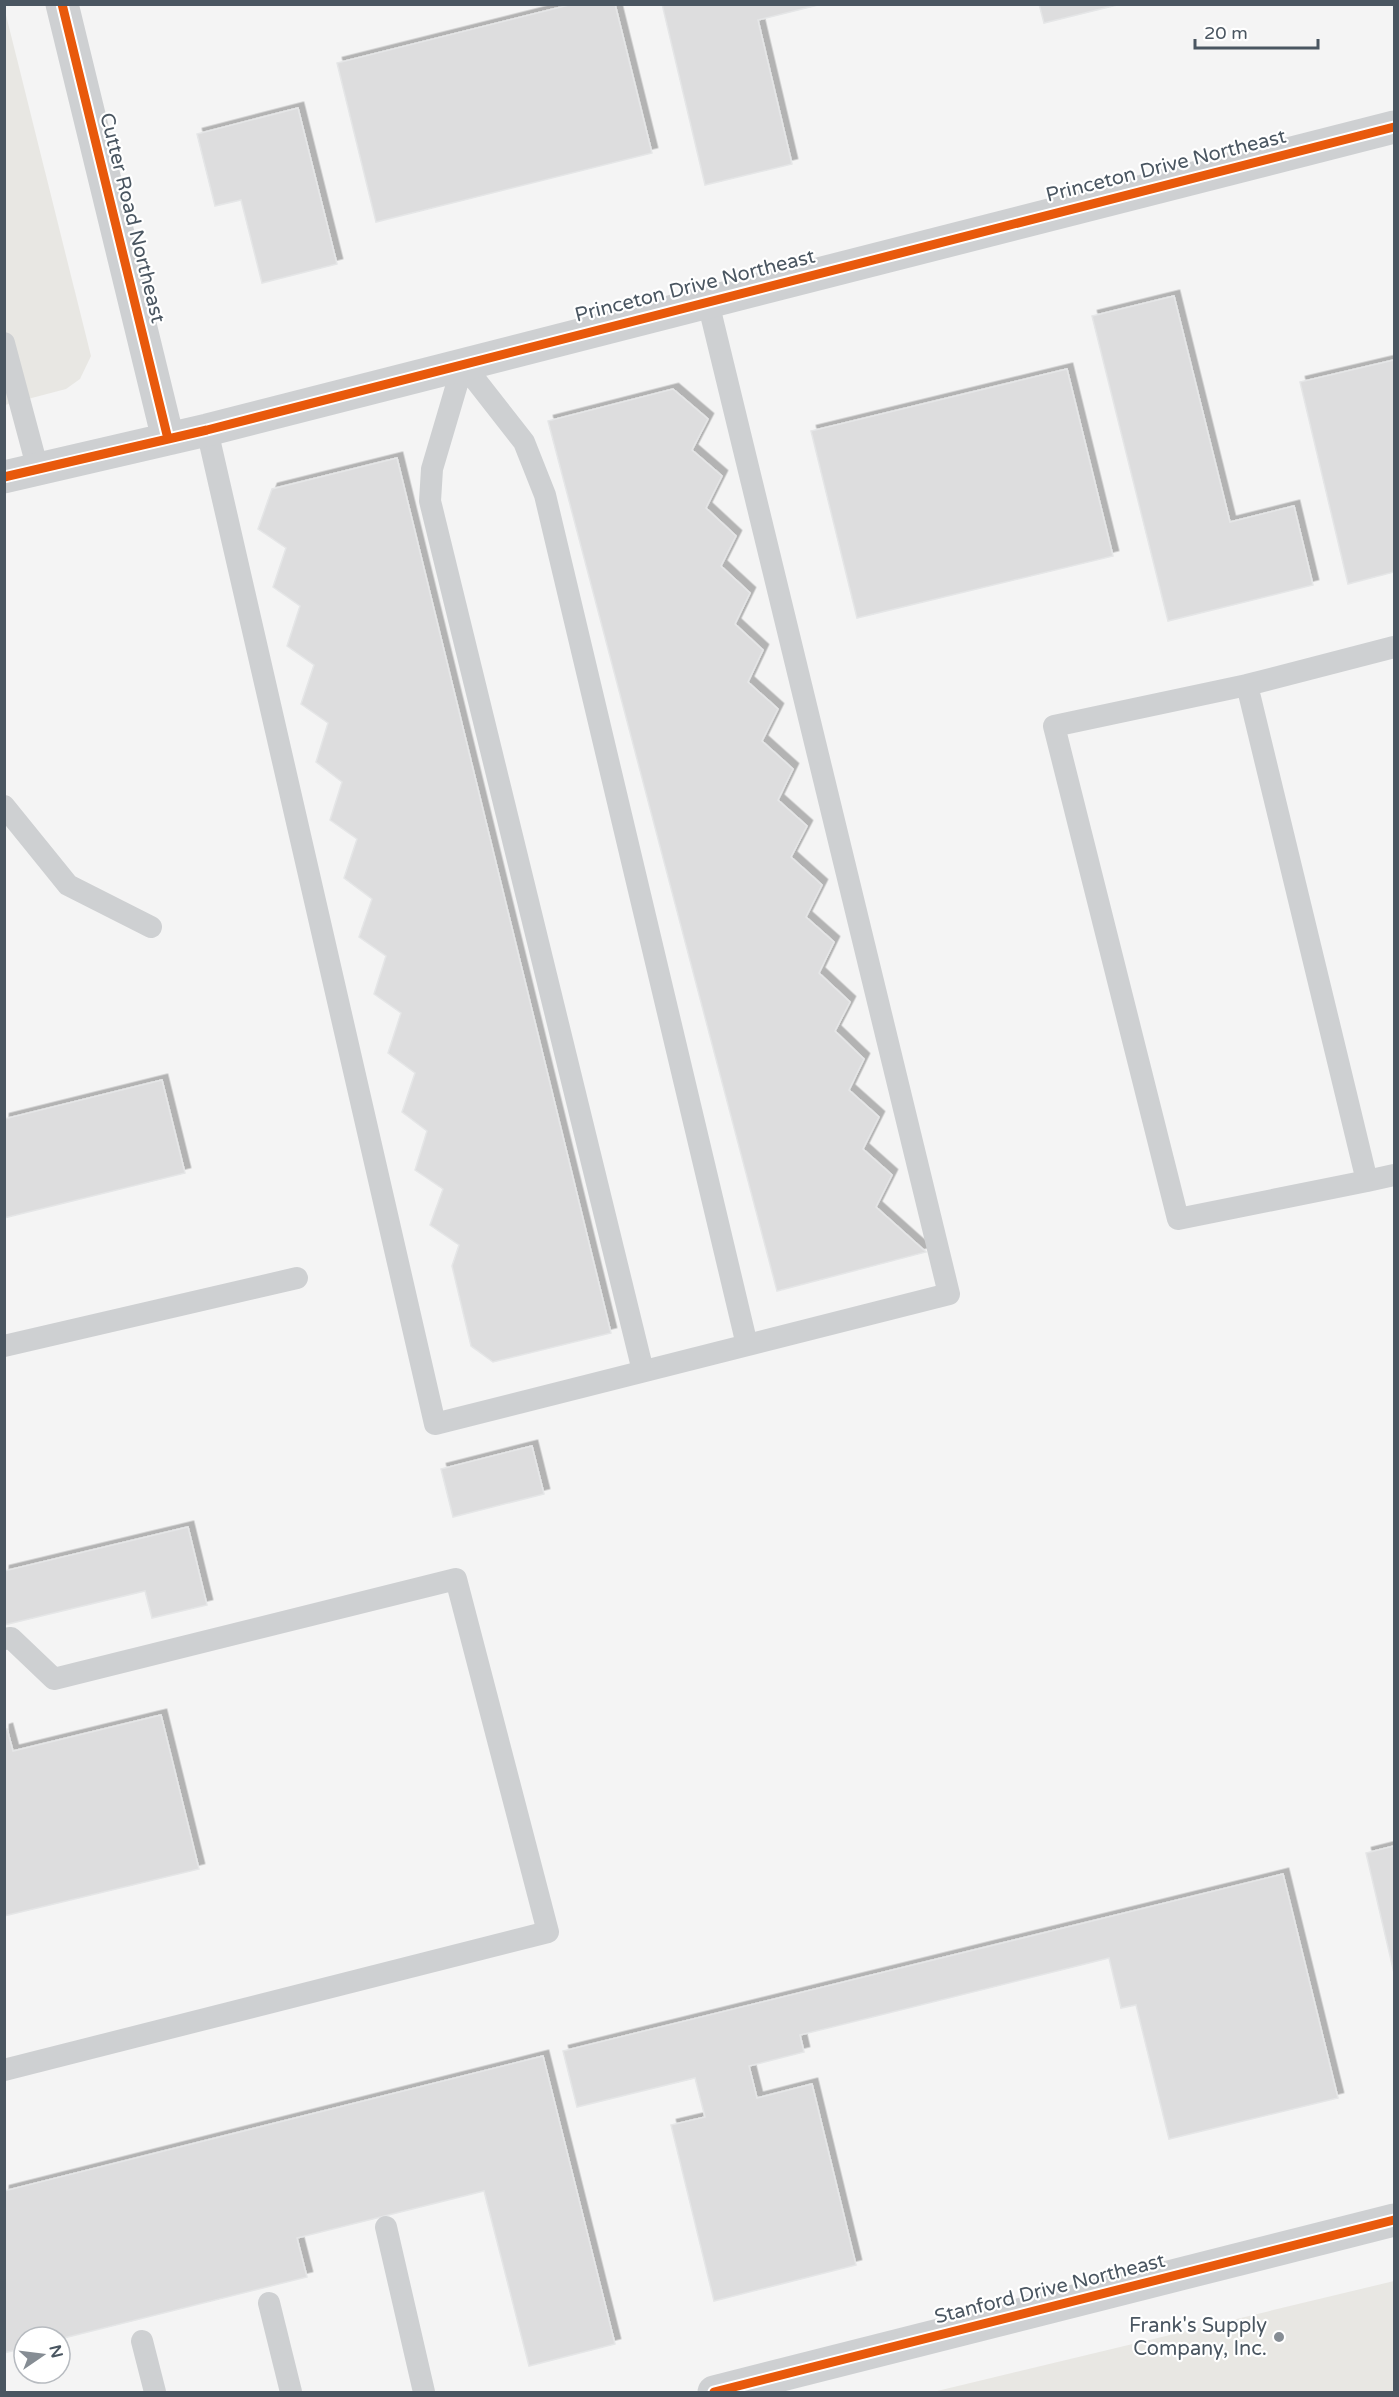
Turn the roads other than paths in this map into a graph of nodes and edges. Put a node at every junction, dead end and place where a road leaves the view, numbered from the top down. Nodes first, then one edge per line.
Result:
1 (62, 4) edge
2 (1395, 127) edge
3 (708, 302) junction
4 (4, 343) edge
5 (463, 364) junction
6 (11, 395) edge
7 (207, 430) junction
8 (168, 439) junction
9 (38, 470) junction
10 (4, 477) edge
11 (1395, 648) edge
12 (1247, 685) junction
13 (4, 806) edge
14 (151, 927) dead end
15 (1395, 1175) edge
16 (1367, 1181) junction
17 (297, 1278) dead end
18 (747, 1345) junction
19 (4, 1346) edge
20 (643, 1371) junction
21 (4, 1639) edge
22 (4, 2070) edge
23 (1395, 2220) edge
24 (386, 2227) dead end
25 (269, 2303) dead end
26 (142, 2341) dead end
27 (155, 2392) edge
28 (291, 2392) edge
29 (424, 2392) edge
30 (714, 2392) edge

1 - 8 street, Cutter Road Northeast
2 - 3 street, Princeton Drive Northeast
3 - 5 street, Princeton Drive Northeast
3 - 18 lane
4 - 6 lane
5 - 7 street, Princeton Drive Northeast
5 - 18 lane
5 - 20 lane
6 - 9 lane
7 - 8 street, Princeton Drive Northeast
7 - 20 lane
8 - 9 street, Princeton Drive Northeast
9 - 10 street, Princeton Drive Northeast
11 - 12 lane
12 - 16 lane
12 - 16 lane
13 - 14 lane
15 - 16 lane
17 - 19 lane
18 - 20 lane
21 - 22 lane
23 - 30 street, Stanford Drive Northeast
24 - 29 lane
25 - 28 lane
26 - 27 lane

